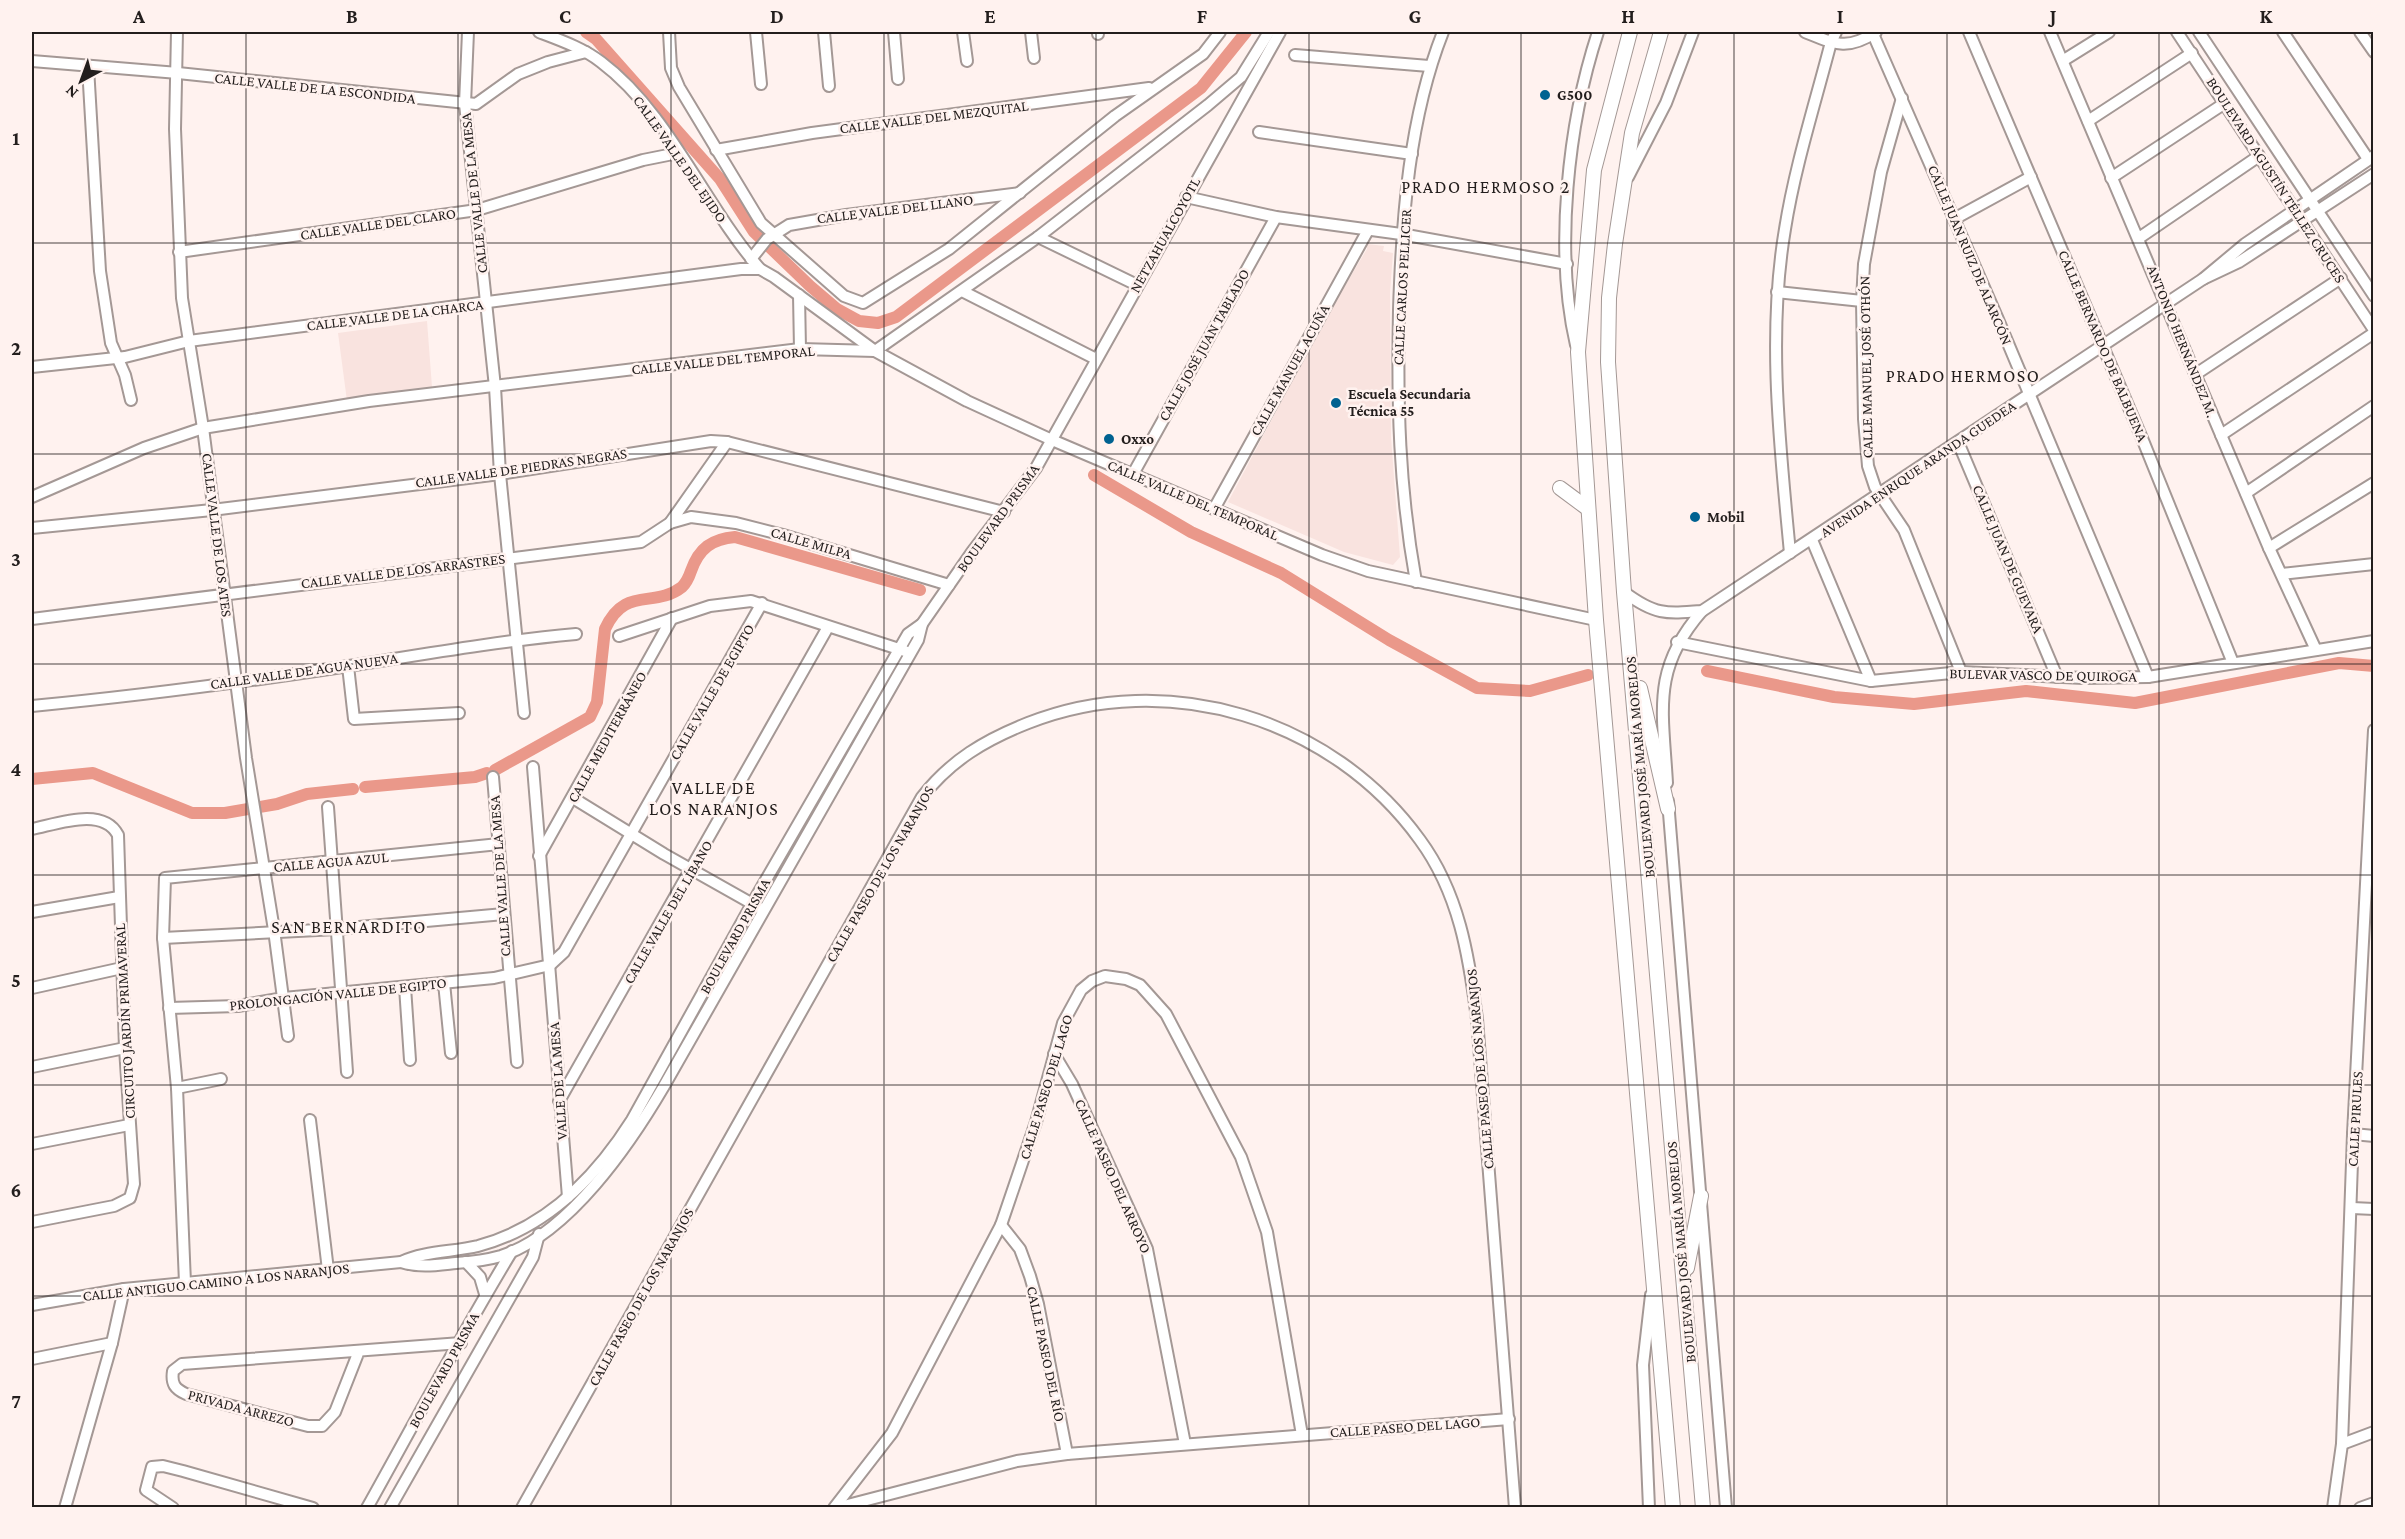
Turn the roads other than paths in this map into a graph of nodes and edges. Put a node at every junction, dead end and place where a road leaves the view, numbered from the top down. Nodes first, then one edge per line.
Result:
1 (177, 32) edge
2 (468, 32) edge
3 (539, 32) edge
4 (669, 32) edge
5 (756, 32) edge
6 (824, 32) edge
7 (894, 32) edge
8 (963, 32) edge
9 (1031, 32) edge
10 (1220, 32) edge
11 (1269, 32) edge
12 (1280, 32) edge
13 (1443, 32) edge
14 (1598, 32) edge
15 (1630, 32) edge
16 (1661, 32) edge
17 (1693, 32) edge
18 (1805, 32) edge
19 (1836, 32) edge
20 (1969, 32) edge
21 (2050, 32) edge
22 (2109, 32) edge
23 (2177, 32) edge
24 (2283, 32) edge
25 (2360, 32) edge
26 (1875, 33) edge
27 (2205, 34) edge
28 (1831, 42) junction
29 (586, 52) junction
30 (2373, 52) edge
31 (2192, 53) junction
32 (1295, 55) dead end
33 (1034, 58) dead end
34 (2064, 60) junction
35 (967, 61) dead end
36 (32, 62) edge
37 (1429, 66) junction
38 (88, 67) junction
39 (178, 73) junction
40 (898, 79) dead end
41 (761, 84) dead end
42 (829, 86) dead end
43 (1153, 87) junction
44 (1902, 98) junction
45 (2224, 103) junction
46 (465, 104) junction
47 (2088, 121) junction
48 (1259, 132) dead end
49 (716, 150) junction
50 (678, 153) junction
51 (1412, 154) junction
52 (2259, 156) junction
53 (2371, 158) edge
54 (2373, 174) edge
55 (2031, 177) junction
56 (2111, 178) junction
57 (1626, 180) junction
58 (1020, 193) junction
59 (1186, 197) junction
60 (2311, 199) junction
61 (477, 210) junction
62 (2294, 210) junction
63 (2319, 212) junction
64 (1276, 217) junction
65 (1954, 219) junction
66 (2303, 223) junction
67 (1367, 231) junction
68 (772, 234) junction
69 (1401, 234) junction
70 (1038, 237) junction
71 (2139, 238) junction
72 (179, 252) junction
73 (751, 259) junction
74 (1567, 264) junction
75 (760, 269) junction
76 (2341, 278) junction
77 (2203, 279) junction
78 (1137, 285) junction
79 (962, 291) junction
80 (1777, 292) junction
81 (799, 295) junction
82 (2373, 296) edge
83 (1862, 301) junction
84 (2165, 302) junction
85 (486, 304) junction
86 (2373, 331) edge
87 (189, 341) junction
88 (2101, 345) junction
89 (800, 349) junction
90 (875, 351) junction
91 (1578, 352) junction
92 (117, 357) junction
93 (1096, 359) junction
94 (32, 368) edge
95 (2196, 374) junction
96 (495, 387) junction
97 (2029, 396) junction
98 (131, 400) dead end
99 (2373, 406) edge
100 (203, 428) junction
101 (2221, 435) junction
102 (1052, 440) junction
103 (727, 442) junction
104 (1958, 442) junction
105 (500, 474) junction
106 (1133, 474) junction
107 (2373, 483) edge
108 (1560, 488) dead end
109 (2246, 493) junction
110 (1881, 494) junction
111 (32, 497) edge
112 (1587, 508) junction
113 (1214, 509) junction
114 (212, 510) junction
115 (1004, 512) junction
116 (670, 523) junction
117 (32, 528) edge
118 (1812, 540) junction
119 (2268, 548) junction
120 (1790, 553) junction
121 (508, 559) junction
122 (2373, 564) edge
123 (2282, 574) junction
124 (1416, 582) junction
125 (949, 585) junction
126 (1624, 592) junction
127 (224, 593) junction
128 (762, 603) junction
129 (1702, 611) junction
130 (672, 618) junction
131 (32, 619) edge
132 (1596, 620) junction
133 (922, 624) junction
134 (828, 627) junction
135 (576, 634) dead end
136 (619, 636) dead end
137 (1628, 639) junction
138 (517, 640) junction
139 (2373, 641) edge
140 (1677, 642) junction
141 (899, 648) junction
142 (2316, 650) junction
143 (910, 654) junction
144 (2233, 663) junction
145 (348, 666) junction
146 (1961, 672) junction
147 (2057, 676) junction
148 (2148, 677) junction
149 (236, 680) junction
150 (1870, 681) junction
151 (32, 706) edge
152 (459, 713) dead end
153 (524, 713) dead end
154 (2373, 730) edge
155 (533, 767) dead end
156 (492, 777) dead end
157 (573, 798) junction
158 (328, 807) dead end
159 (1668, 809) junction
160 (32, 829) edge
161 (631, 834) junction
162 (499, 844) junction
163 (539, 856) junction
164 (333, 863) junction
165 (265, 868) junction
166 (692, 870) junction
167 (120, 897) junction
168 (752, 904) junction
169 (763, 910) junction
170 (32, 912) edge
171 (504, 914) junction
172 (337, 928) junction
173 (274, 930) junction
174 (163, 938) junction
175 (2368, 940) edge
176 (2368, 953) edge
177 (549, 965) junction
178 (122, 968) junction
179 (507, 975) junction
180 (444, 983) junction
181 (405, 987) junction
182 (32, 988) edge
183 (340, 993) junction
184 (284, 998) junction
185 (169, 1008) junction
186 (288, 1036) dead end
187 (125, 1048) junction
188 (451, 1053) dead end
189 (1054, 1054) junction
190 (410, 1060) dead end
191 (517, 1062) dead end
192 (32, 1067) edge
193 (347, 1072) dead end
194 (221, 1079) dead end
195 (177, 1088) junction
196 (559, 1101) junction
197 (310, 1120) dead end
198 (129, 1125) junction
199 (2353, 1134) junction
200 (2373, 1136) edge
201 (32, 1144) edge
202 (1701, 1196) junction
203 (568, 1197) junction
204 (2352, 1208) junction
205 (2373, 1209) edge
206 (539, 1220) junction
207 (32, 1222) edge
208 (1001, 1225) junction
209 (518, 1231) junction
210 (539, 1235) junction
211 (512, 1251) junction
212 (402, 1262) junction
213 (465, 1262) junction
214 (328, 1270) junction
215 (185, 1283) junction
216 (1684, 1285) junction
217 (1652, 1286) junction
218 (124, 1289) junction
219 (485, 1294) junction
220 (32, 1305) edge
221 (112, 1343) junction
222 (461, 1343) junction
223 (359, 1351) junction
224 (32, 1359) edge
225 (1509, 1419) junction
226 (2373, 1432) edge
227 (1302, 1434) junction
228 (1185, 1444) junction
229 (2342, 1444) junction
230 (1067, 1454) junction
231 (278, 1502) edge
232 (2373, 1503) edge
233 (65, 1508) edge
234 (173, 1508) edge
235 (313, 1508) edge
236 (366, 1508) edge
237 (390, 1508) edge
238 (522, 1508) edge
239 (835, 1508) edge
240 (1515, 1508) edge
241 (1649, 1508) edge
242 (1673, 1508) edge
243 (1703, 1508) edge
244 (1726, 1508) edge
245 (2333, 1508) edge
246 (2360, 1508) edge

1 - 39 street, CALLE VALLE DE LOS ATES
2 - 46 street, CALLE VALLE DE LA MESA
3 - 29 street, CALLE VALLE DEL EJIDO
4 - 49 street
5 - 41 street
6 - 42 street
7 - 40 street
8 - 35 street
9 - 33 street
10 - 43 street
11 - 70 street
12 - 59 street, NETZAHUALCOYOTL
13 - 37 street, CALLE CARLOS PELLICER
14 - 74 street
15 - 91 main road, BOULEVARD JOSÉ MARÍA MORELOS
16 - 57 main road, BOULEVARD JOSÉ MARÍA MORELOS
17 - 57 street
18 - 28 street
19 - 28 street
20 - 55 street, CALLE BERNARDO DE BALBUENA
21 - 34 street, ANTONIO HERNÁNDEZ M.
22 - 34 street
23 - 31 street, BOULEVARD AGUSTÍN TÉLLEZ CRUCES
24 - 53 street
25 - 30 street
26 - 28 street
26 - 44 street, CALLE JUAN RUIZ DE ALARCÓN
27 - 60 street, BOULEVARD AGUSTÍN TÉLLEZ CRUCES
28 - 80 street
29 - 46 street, CALLE VALLE DE LA ESCONDIDA
29 - 50 street, CALLE VALLE DEL EJIDO
31 - 45 street, BOULEVARD AGUSTÍN TÉLLEZ CRUCES
31 - 47 street
32 - 37 street
34 - 47 street, ANTONIO HERNÁNDEZ M.
36 - 38 street, CALLE VALLE DE LA ESCONDIDA
37 - 51 street, CALLE CARLOS PELLICER
38 - 39 street, CALLE VALLE DE LA ESCONDIDA
38 - 92 street
39 - 46 street, CALLE VALLE DE LA ESCONDIDA
39 - 72 street, CALLE VALLE DE LOS ATES
43 - 49 street, CALLE VALLE DEL MEZQUITAL
43 - 58 street
44 - 65 street, CALLE JUAN RUIZ DE ALARCÓN
44 - 83 street, CALLE MANUEL JOSÉ OTHÓN
45 - 52 street, BOULEVARD AGUSTÍN TÉLLEZ CRUCES
45 - 56 street
46 - 61 street, CALLE VALLE DE LA MESA
47 - 56 street, ANTONIO HERNÁNDEZ M.
48 - 51 street
49 - 68 street
50 - 61 street, CALLE VALLE DEL CLARO
50 - 73 street, CALLE VALLE DEL EJIDO
51 - 69 street, CALLE CARLOS PELLICER
52 - 62 street, BOULEVARD AGUSTÍN TÉLLEZ CRUCES
52 - 71 street
53 - 60 street, AVENIDA ENRIQUE ARANDA GUEDEA
54 - 63 street, AVENIDA ENRIQUE ARANDA GUEDEA
55 - 65 street
55 - 88 street, CALLE BERNARDO DE BALBUENA
56 - 71 street, ANTONIO HERNÁNDEZ M.
57 - 126 main road, BOULEVARD JOSÉ MARÍA MORELOS
58 - 68 street, CALLE VALLE DEL LLANO
58 - 68 street
59 - 64 street
59 - 78 street, NETZAHUALCOYOTL
60 - 62 street, AVENIDA ENRIQUE ARANDA GUEDEA
60 - 63 street, BOULEVARD AGUSTÍN TÉLLEZ CRUCES
61 - 72 street, CALLE VALLE DEL CLARO
61 - 85 street, CALLE VALLE DE LA MESA
62 - 66 street, BOULEVARD AGUSTÍN TÉLLEZ CRUCES
62 - 77 street, AVENIDA ENRIQUE ARANDA GUEDEA
63 - 66 street, AVENIDA ENRIQUE ARANDA GUEDEA
63 - 82 street, BOULEVARD AGUSTÍN TÉLLEZ CRUCES
64 - 67 street
64 - 106 street, CALLE JOSÉ JUAN TABLADO
65 - 97 street, CALLE JUAN RUIZ DE ALARCÓN
66 - 76 street, BOULEVARD AGUSTÍN TÉLLEZ CRUCES
66 - 77 street, AVENIDA ENRIQUE ARANDA GUEDEA
67 - 69 street
67 - 113 street, CALLE MANUEL ACUÑA
68 - 73 street
69 - 74 street
69 - 124 street, CALLE CARLOS PELLICER
70 - 78 street
70 - 79 street
71 - 84 street, ANTONIO HERNÁNDEZ M.
72 - 87 street, CALLE VALLE DE LOS ATES
73 - 75 street, CALLE VALLE DEL EJIDO
74 - 91 street
75 - 81 street, CALLE VALLE DEL EJIDO
75 - 85 street, CALLE VALLE DE LA CHARCA
76 - 86 street, BOULEVARD AGUSTÍN TÉLLEZ CRUCES
76 - 95 street
77 - 84 street, AVENIDA ENRIQUE ARANDA GUEDEA
78 - 93 street, NETZAHUALCOYOTL
79 - 90 street
79 - 93 street
80 - 83 street
80 - 120 street
81 - 89 street
81 - 90 street, CALLE VALLE DEL EJIDO
83 - 110 street, CALLE MANUEL JOSÉ OTHÓN
84 - 88 street, AVENIDA ENRIQUE ARANDA GUEDEA
84 - 95 street, ANTONIO HERNÁNDEZ M.
85 - 87 street, CALLE VALLE DE LA CHARCA
85 - 96 street, CALLE VALLE DE LA MESA
86 - 101 street
87 - 92 street, CALLE VALLE DE LA CHARCA
87 - 100 street, CALLE VALLE DE LOS ATES
88 - 97 street, AVENIDA ENRIQUE ARANDA GUEDEA
88 - 144 street, CALLE BERNARDO DE BALBUENA
89 - 90 street, CALLE VALLE DEL TEMPORAL
89 - 96 street, CALLE VALLE DEL TEMPORAL
90 - 102 street, CALLE VALLE DEL TEMPORAL
91 - 112 main road, BOULEVARD JOSÉ MARÍA MORELOS
92 - 94 street, CALLE VALLE DE LA CHARCA
92 - 98 street
93 - 102 street, NETZAHUALCOYOTL
95 - 101 street, ANTONIO HERNÁNDEZ M.
96 - 100 street, CALLE VALLE DEL TEMPORAL
96 - 105 street, CALLE VALLE DE LA MESA
97 - 104 street, AVENIDA ENRIQUE ARANDA GUEDEA
97 - 148 street, CALLE JUAN RUIZ DE ALARCÓN
99 - 109 street
100 - 111 street, CALLE VALLE DEL TEMPORAL
100 - 114 street, CALLE VALLE DE LOS ATES
101 - 109 street, ANTONIO HERNÁNDEZ M.
102 - 106 street, CALLE VALLE DEL TEMPORAL
102 - 115 street, BOULEVARD PRISMA
103 - 105 street, CALLE VALLE DE PIEDRAS NEGRAS
103 - 115 street, CALLE VALLE DE PIEDRAS NEGRAS
103 - 116 street, CALLE VALLE DE LOS ARRASTRES
104 - 110 street, AVENIDA ENRIQUE ARANDA GUEDEA
104 - 147 street, CALLE JUAN DE GUEVARA
105 - 114 street, CALLE VALLE DE PIEDRAS NEGRAS
105 - 121 street, CALLE VALLE DE LA MESA
106 - 113 street, CALLE VALLE DEL TEMPORAL
107 - 119 street
108 - 112 main road
109 - 119 street, ANTONIO HERNÁNDEZ M.
110 - 118 street, AVENIDA ENRIQUE ARANDA GUEDEA
110 - 146 street, CALLE MANUEL JOSÉ OTHÓN
112 - 132 main road, BOULEVARD JOSÉ MARÍA MORELOS
113 - 124 street, CALLE VALLE DEL TEMPORAL
114 - 117 street, CALLE VALLE DE PIEDRAS NEGRAS
114 - 127 street, CALLE VALLE DE LOS ATES
115 - 125 street, BOULEVARD PRISMA
116 - 121 street, CALLE VALLE DE LOS ARRASTRES
116 - 125 street, CALLE MILPA
118 - 120 street, AVENIDA ENRIQUE ARANDA GUEDEA
118 - 150 street
119 - 123 street, ANTONIO HERNÁNDEZ M.
120 - 129 street, AVENIDA ENRIQUE ARANDA GUEDEA
121 - 127 street, CALLE VALLE DE LOS ARRASTRES
121 - 138 street, CALLE VALLE DE LA MESA
122 - 123 street
123 - 142 street, ANTONIO HERNÁNDEZ M.
124 - 132 street, CALLE VALLE DEL TEMPORAL
125 - 133 street, BOULEVARD PRISMA
126 - 129 street, AVENIDA ENRIQUE ARANDA GUEDEA
126 - 137 main road, BOULEVARD JOSÉ MARÍA MORELOS
127 - 131 street, CALLE VALLE DE LOS ARRASTRES
127 - 149 street, CALLE VALLE DE LOS ATES
128 - 130 street
128 - 134 street
128 - 161 street, CALLE VALLE DE EGIPTO
129 - 140 street, BOULEVARD JOSÉ MARÍA MORELOS
130 - 136 street
130 - 157 street, CALLE MEDITERRÁNEO
132 - 217 main road, BOULEVARD JOSÉ MARÍA MORELOS
133 - 141 street, BOULEVARD PRISMA
133 - 143 street, BOULEVARD PRISMA
134 - 141 street
134 - 166 street, CALLE VALLE DEL LÍBANO
135 - 138 street, CALLE VALLE DE AGUA NUEVA
137 - 159 main road
137 - 216 main road, BOULEVARD JOSÉ MARÍA MORELOS
138 - 145 street, CALLE VALLE DE AGUA NUEVA
138 - 153 street, CALLE VALLE DE LA MESA
139 - 142 street, BULEVAR VASCO DE QUIROGA
140 - 150 street, BULEVAR VASCO DE QUIROGA
140 - 159 street, BOULEVARD JOSÉ MARÍA MORELOS
141 - 143 street
141 - 168 street, BOULEVARD PRISMA
142 - 144 street, BULEVAR VASCO DE QUIROGA
143 - 169 street, BOULEVARD PRISMA
144 - 148 street, BULEVAR VASCO DE QUIROGA
145 - 149 street, CALLE VALLE DE AGUA NUEVA
145 - 152 street
146 - 147 street, BULEVAR VASCO DE QUIROGA
146 - 150 street, BULEVAR VASCO DE QUIROGA
147 - 148 street, BULEVAR VASCO DE QUIROGA
149 - 151 street, CALLE VALLE DE AGUA NUEVA
149 - 165 street, CALLE VALLE DE LOS ATES
154 - 175 street, CALLE PIRULES
155 - 163 street, VALLE DE LA MESA
156 - 162 street, CALLE VALLE DE LA MESA
157 - 161 street
157 - 163 street, CALLE MEDITERRÁNEO
158 - 164 street
159 - 202 street, BOULEVARD JOSÉ MARÍA MORELOS
160 - 167 street, CIRCUITO JARDÍN PRIMAVERAL
161 - 166 street
161 - 177 street, CALLE VALLE DE EGIPTO
162 - 164 street, CALLE AGUA AZUL
162 - 171 street, CALLE VALLE DE LA MESA
163 - 177 street, VALLE DE LA MESA
164 - 165 street, CALLE AGUA AZUL
164 - 172 street
165 - 173 street, CALLE VALLE DE LOS ATES
165 - 174 street, CALLE AGUA AZUL
166 - 168 street
166 - 196 street, CALLE VALLE DEL LÍBANO
167 - 170 street
167 - 178 street, CIRCUITO JARDÍN PRIMAVERAL
168 - 169 street
168 - 203 street, BOULEVARD PRISMA
169 - 210 street, BOULEVARD PRISMA
171 - 172 street
171 - 179 street, CALLE VALLE DE LA MESA
172 - 173 street
172 - 183 street
173 - 174 street
173 - 184 street, CALLE VALLE DE LOS ATES
174 - 185 street
175 - 176 street, CALLE PIRULES
176 - 199 street, CALLE PIRULES
177 - 179 street, PROLONGACIÓN VALLE DE EGIPTO
177 - 196 street, VALLE DE LA MESA
178 - 182 street
178 - 187 street, CIRCUITO JARDÍN PRIMAVERAL
179 - 180 street, PROLONGACIÓN VALLE DE EGIPTO
179 - 191 street, CALLE VALLE DE LA MESA
180 - 181 street, PROLONGACIÓN VALLE DE EGIPTO
180 - 188 street
181 - 183 street, PROLONGACIÓN VALLE DE EGIPTO
181 - 190 street
183 - 184 street, PROLONGACIÓN VALLE DE EGIPTO
183 - 193 street
184 - 185 street, PROLONGACIÓN VALLE DE EGIPTO
184 - 186 street, CALLE VALLE DE LOS ATES
185 - 195 street
187 - 192 street
187 - 198 street, CIRCUITO JARDÍN PRIMAVERAL
189 - 208 street, CALLE PASEO DEL LAGO
189 - 227 street, CALLE PASEO DEL LAGO
189 - 228 street, CALLE PASEO DEL ARROYO
194 - 195 street
195 - 215 street
196 - 203 street, VALLE DE LA MESA
197 - 214 street
198 - 201 street
198 - 207 street, CIRCUITO JARDÍN PRIMAVERAL
199 - 200 street
199 - 204 street, CALLE PIRULES
202 - 216 main road
202 - 244 street, BOULEVARD JOSÉ MARÍA MORELOS
203 - 206 street, BOULEVARD PRISMA
204 - 205 street
204 - 229 street, CALLE PIRULES
206 - 209 street, CALLE ANTIGUO CAMINO A LOS NARANJOS
206 - 210 street, BOULEVARD PRISMA
208 - 230 street, CALLE PASEO DEL RÍO
208 - 239 street, CALLE PASEO DEL LAGO
209 - 211 street, BOULEVARD PRISMA
209 - 212 street, CALLE ANTIGUO CAMINO A LOS NARANJOS
210 - 211 street, CALLE ANTIGUO CAMINO A LOS NARANJOS
210 - 237 street, BOULEVARD PRISMA
211 - 213 street, CALLE ANTIGUO CAMINO A LOS NARANJOS
211 - 219 street, BOULEVARD PRISMA
212 - 213 street, CALLE ANTIGUO CAMINO A LOS NARANJOS
212 - 214 street, CALLE ANTIGUO CAMINO A LOS NARANJOS
213 - 219 street
214 - 215 street, CALLE ANTIGUO CAMINO A LOS NARANJOS
215 - 218 street, CALLE ANTIGUO CAMINO A LOS NARANJOS
216 - 243 main road, BOULEVARD JOSÉ MARÍA MORELOS
217 - 241 street
217 - 242 main road, BOULEVARD JOSÉ MARÍA MORELOS
218 - 220 street, CALLE ANTIGUO CAMINO A LOS NARANJOS
218 - 221 street
219 - 222 street, BOULEVARD PRISMA
221 - 224 street
221 - 233 street
222 - 223 street, PRIVADA ARREZO
222 - 236 street, BOULEVARD PRISMA
223 - 223 street, PRIVADA ARREZO
225 - 227 street, CALLE PASEO DEL LAGO
225 - 238 street, CALLE PASEO DE LOS NARANJOS
225 - 240 street, CALLE PASEO DE LOS NARANJOS
226 - 229 street
227 - 228 street, CALLE PASEO DEL LAGO
228 - 230 street, CALLE PASEO DEL LAGO
229 - 245 street, CALLE PIRULES
230 - 239 street, CALLE PASEO DEL LAGO
231 - 234 street
231 - 235 street
232 - 246 street

